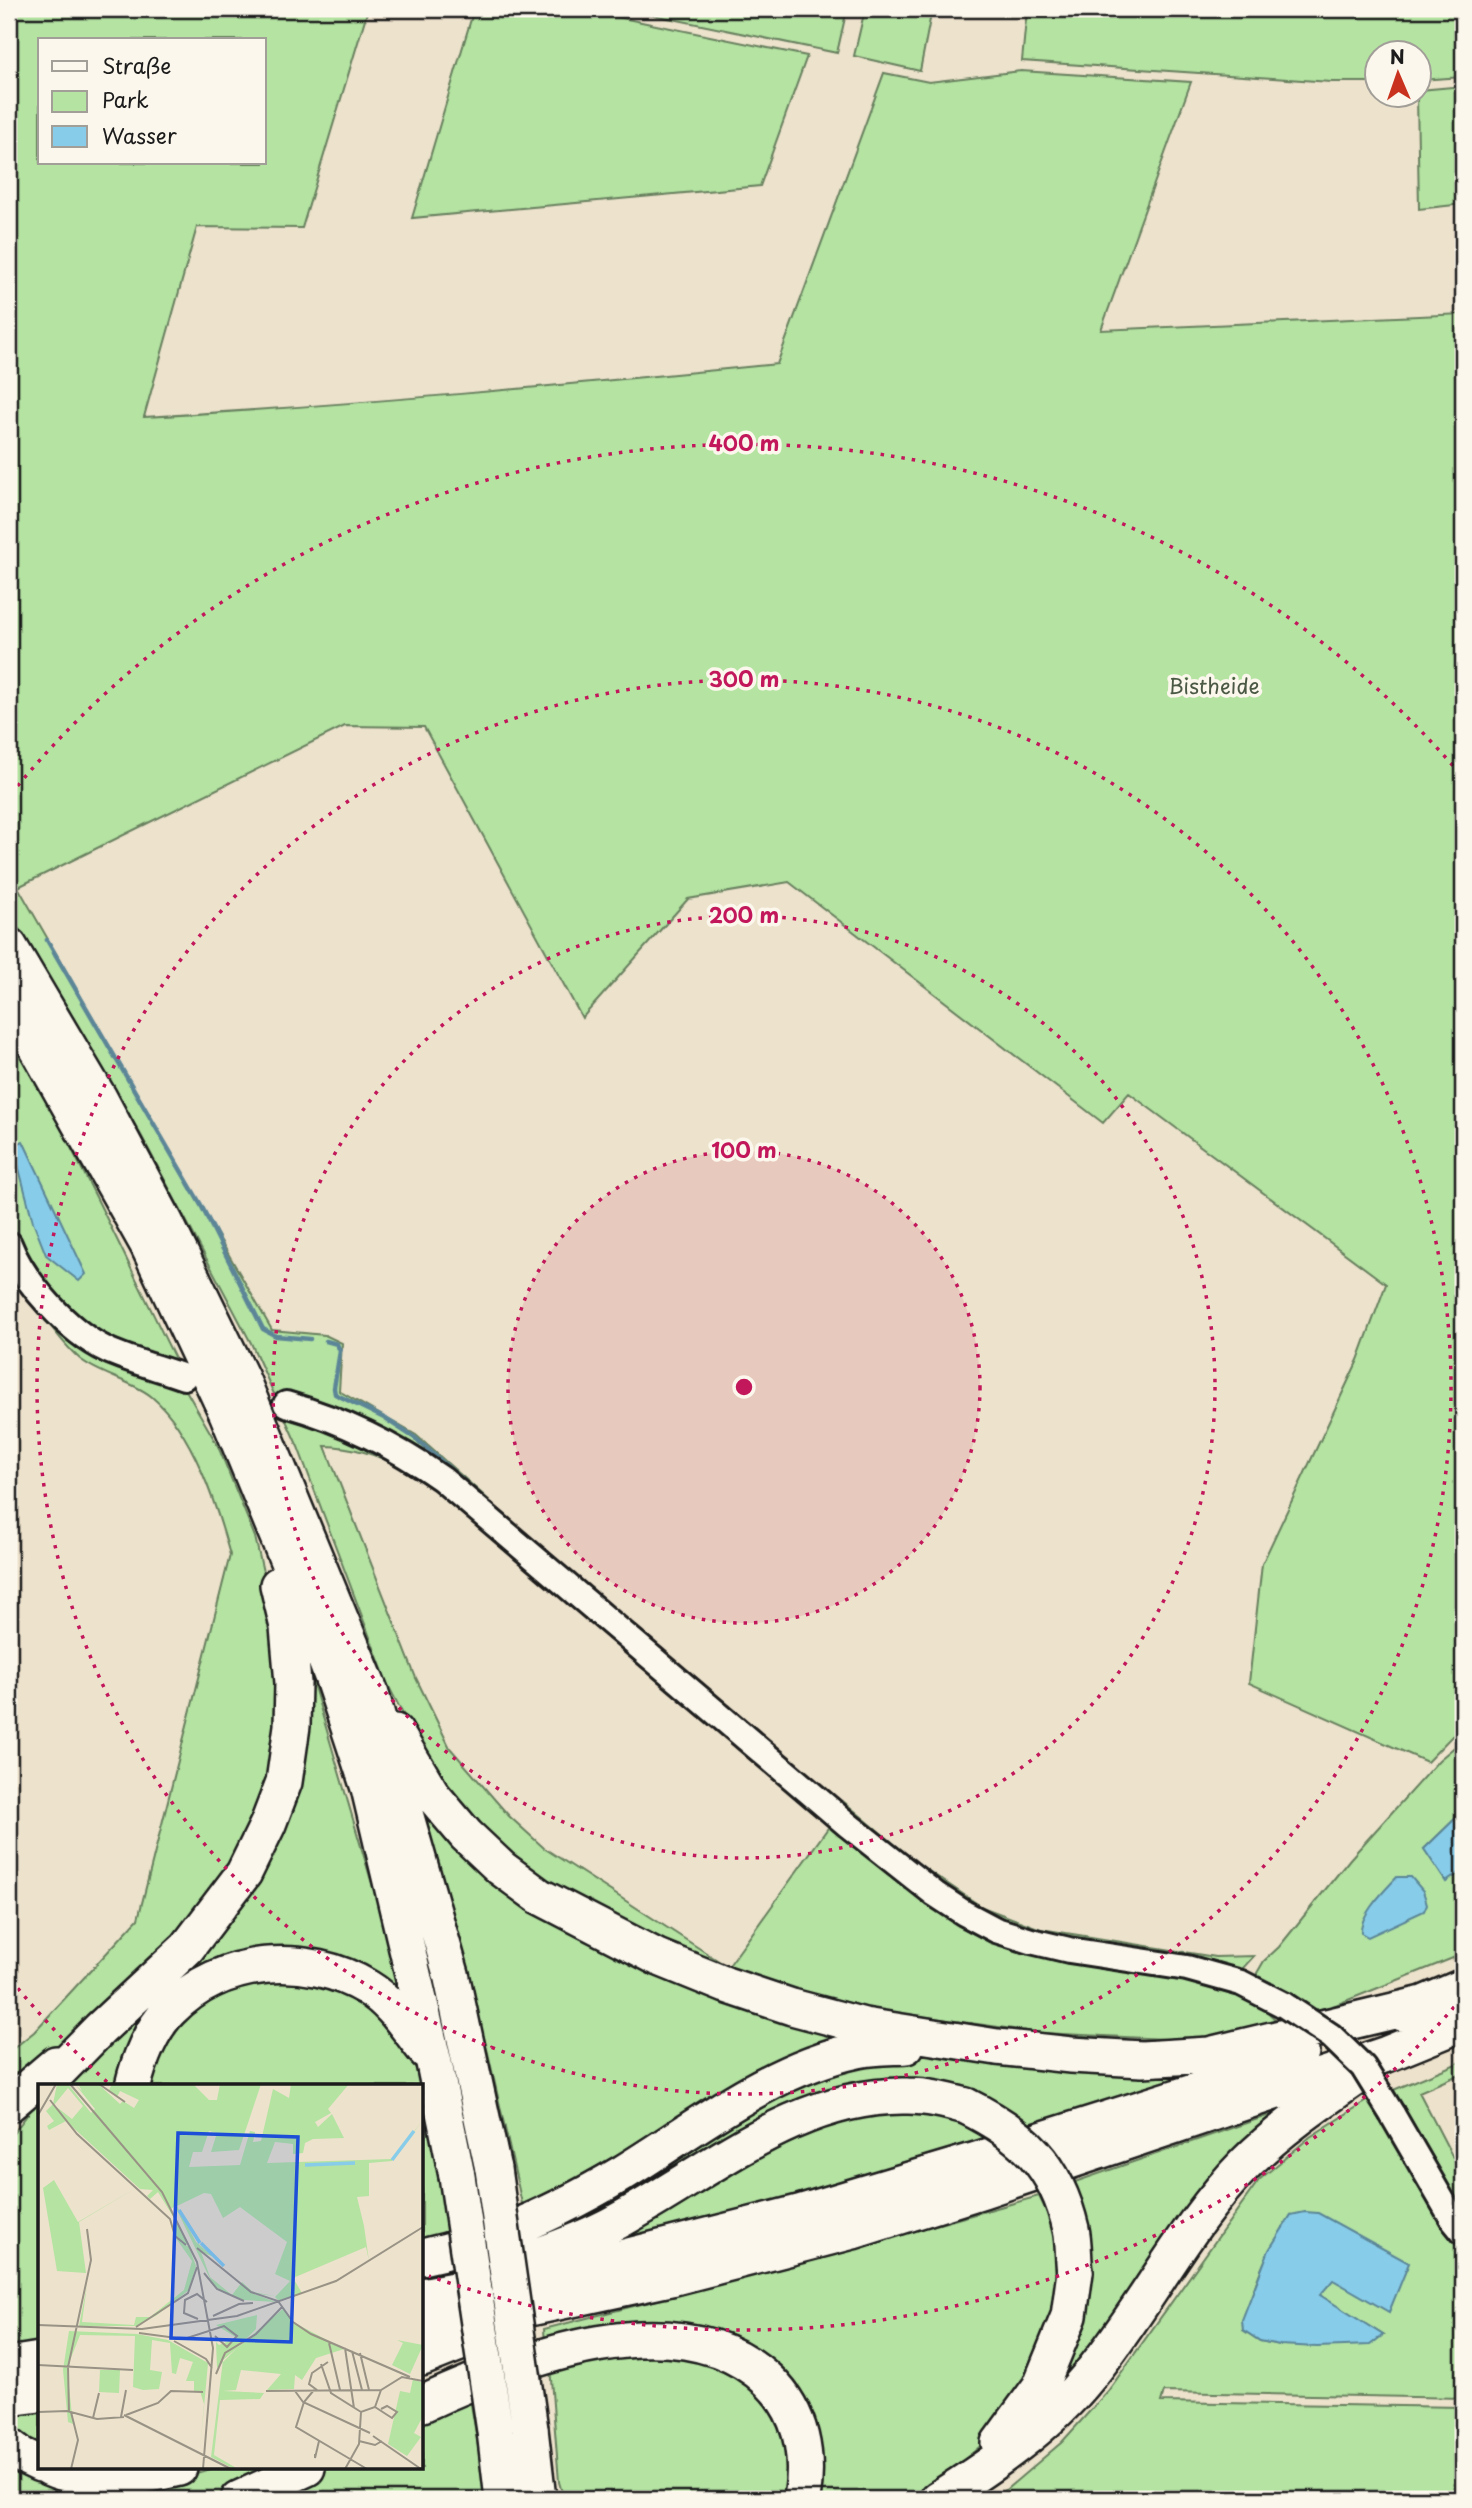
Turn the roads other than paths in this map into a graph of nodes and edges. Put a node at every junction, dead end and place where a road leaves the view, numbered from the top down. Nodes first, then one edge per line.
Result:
1 (9, 946) edge
2 (9, 998) edge
3 (9, 1244) edge
4 (184, 1377) dead end
5 (286, 1404) dead end
6 (226, 1413) junction
7 (370, 1691) junction
8 (1463, 1987) edge
9 (1423, 2004) junction
10 (1463, 2023) edge
11 (100, 2029) junction
12 (996, 2047) junction
13 (1387, 2054) junction
14 (434, 2063) junction
15 (46, 2084) edge
16 (133, 2084) edge
17 (38, 2092) edge
18 (9, 2104) edge
19 (9, 2127) edge
20 (1463, 2232) edge
21 (424, 2256) edge
22 (432, 2294) edge
23 (568, 2301) junction
24 (424, 2331) edge
25 (424, 2357) edge
26 (38, 2360) edge
27 (9, 2365) edge
28 (38, 2394) edge
29 (9, 2398) edge
30 (424, 2403) edge
31 (9, 2446) edge
32 (38, 2462) edge
33 (54, 2470) edge
34 (168, 2470) edge
35 (303, 2470) edge
36 (967, 2480) junction
37 (541, 2490) edge
38 (239, 2499) edge
39 (503, 2499) edge
40 (802, 2499) edge
41 (938, 2499) edge

1 - 7 highway
2 - 6 highway
3 - 4 street
5 - 20 street, bridge
6 - 11 highway
6 - 14 highway
7 - 12 highway
7 - 37 highway, bridge
8 - 9 highway
9 - 12 highway
9 - 22 highway
10 - 13 highway
11 - 15 highway
11 - 18 highway
12 - 21 highway
13 - 23 highway
13 - 36 highway
14 - 16 highway
14 - 39 highway, bridge
17 - 19 highway
22 - 36 highway, bridge
23 - 24 highway
23 - 25 highway
26 - 27 highway
28 - 29 highway
30 - 40 highway
31 - 32 highway
33 - 34 highway
35 - 38 highway
36 - 41 highway

